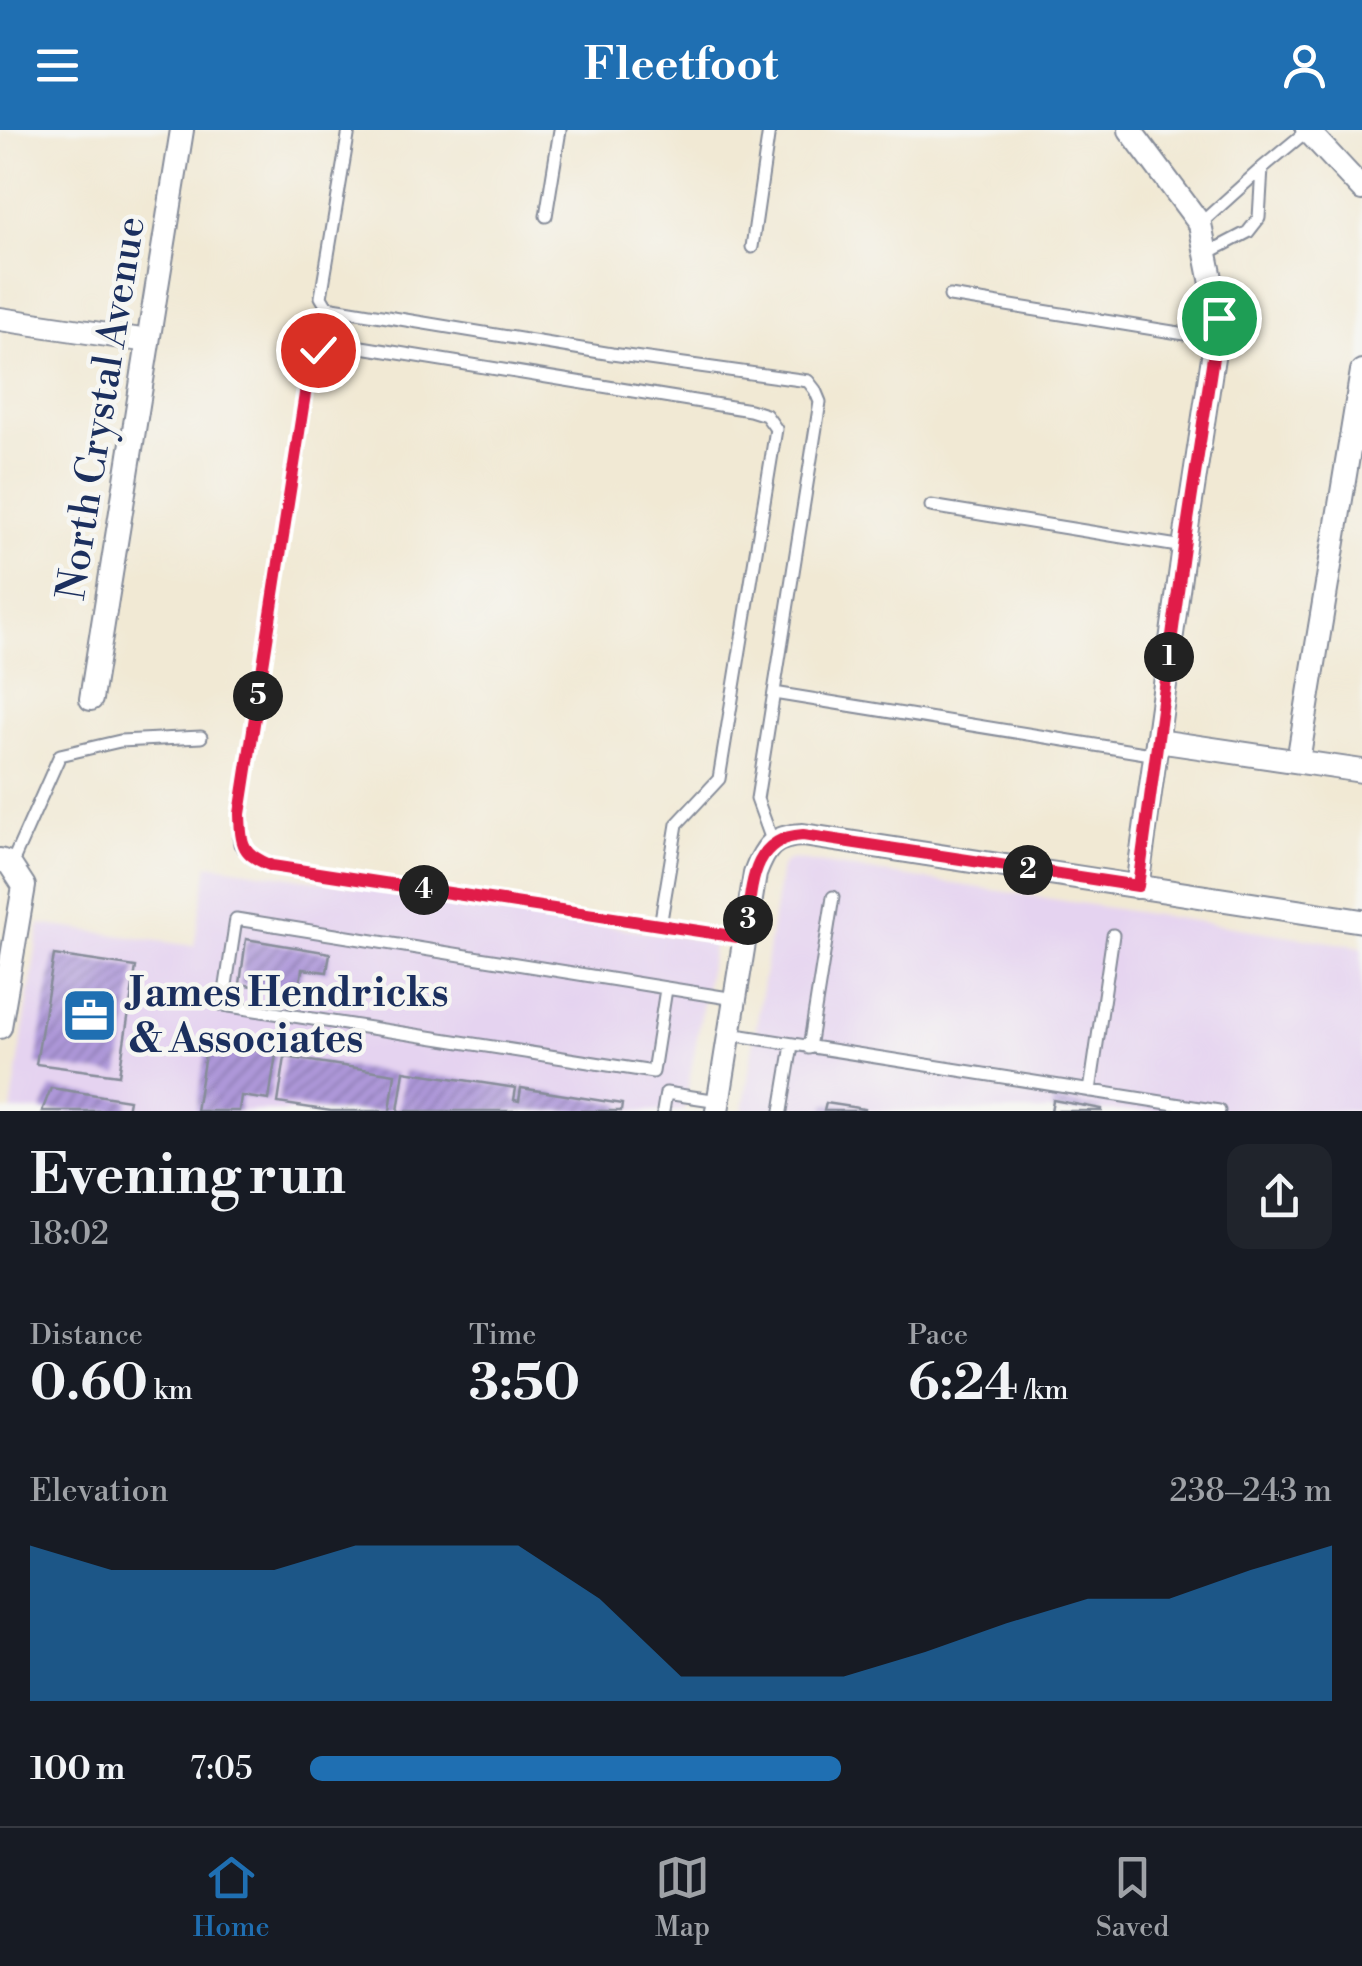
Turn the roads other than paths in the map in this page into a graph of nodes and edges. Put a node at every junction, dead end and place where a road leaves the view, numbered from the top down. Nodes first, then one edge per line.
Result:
1 (182, 130) edge
2 (350, 130) edge
3 (560, 130) edge
4 (769, 130) edge
5 (1130, 130) edge
6 (1308, 130) edge
7 (1262, 168) junction
8 (1362, 189) edge
9 (546, 216) dead end
10 (1200, 224) junction
11 (752, 247) dead end
12 (1206, 254) junction
13 (950, 296) dead end
14 (0, 319) edge
15 (1218, 328) junction
16 (148, 341) junction
17 (1362, 371) edge
18 (931, 506) dead end
19 (1184, 547) junction
20 (774, 693) junction
21 (92, 698) dead end
22 (201, 738) dead end
23 (1158, 748) junction
24 (1298, 761) junction
25 (1362, 771) edge
26 (773, 842) junction
27 (7, 863) edge
28 (1138, 886) junction
29 (833, 897) dead end
30 (1362, 921) edge
31 (660, 926) junction
32 (1113, 935) dead end
33 (745, 938) junction
34 (666, 988) junction
35 (735, 1000) junction
36 (0, 1027) edge
37 (730, 1034) junction
38 (792, 1045) junction
39 (810, 1048) junction
40 (653, 1072) junction
41 (1090, 1091) junction
42 (666, 1093) junction
43 (718, 1106) edge
44 (663, 1111) edge
45 (781, 1111) edge
46 (1219, 1111) edge

1 - 16 street, North Crystal Avenue
2 - 20 lane
3 - 9 lane
4 - 11 lane
5 - 10 street
6 - 7 lane
6 - 8 street
7 - 10 lane
7 - 12 lane
10 - 12 street
12 - 15 street
13 - 15 lane
14 - 16 street
15 - 19 street
16 - 21 street, North Crystal Avenue
17 - 24 street
18 - 19 lane
19 - 23 street
20 - 23 lane
20 - 26 lane
22 - 27 lane
23 - 24 street
23 - 28 street
24 - 25 street
26 - 28 street
26 - 33 street
27 - 36 street
28 - 30 street
29 - 39 lane
31 - 31 lane
31 - 33 lane
32 - 41 lane
33 - 35 street
34 - 35 lane
34 - 40 lane
34 - 40 lane
35 - 37 street
37 - 38 lane
37 - 43 street
38 - 39 lane
38 - 45 lane
39 - 41 lane
40 - 42 lane
41 - 46 lane
42 - 43 lane
42 - 44 lane

